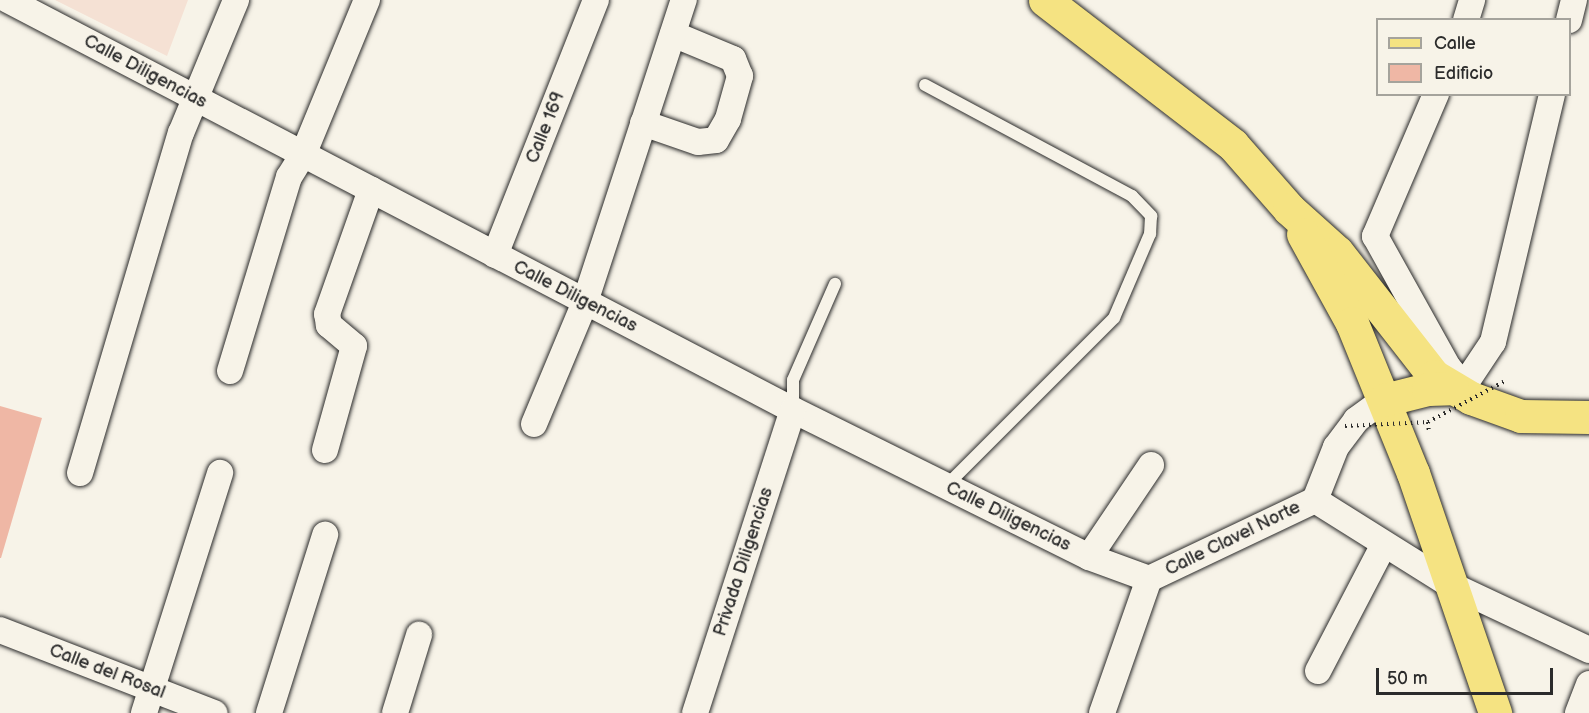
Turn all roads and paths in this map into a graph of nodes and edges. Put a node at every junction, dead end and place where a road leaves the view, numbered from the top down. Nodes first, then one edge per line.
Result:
1 (8, 0) edge
2 (236, 0) edge
3 (367, 0) edge
4 (596, 0) edge
5 (684, 0) edge
6 (1045, 0) edge
7 (1472, 0) edge
8 (1574, 0) edge
9 (1467, 18) edge
10 (1570, 18) edge
11 (673, 34) junction
12 (925, 85) dead end
13 (1435, 96) edge
14 (1552, 96) edge
15 (195, 98) junction
16 (643, 123) junction
17 (303, 154) junction
18 (371, 190) junction
19 (1289, 209) junction
20 (495, 255) junction
21 (835, 284) dead end
22 (585, 302) junction
23 (230, 371) dead end
24 (1507, 380) dead end
25 (1462, 390) junction
26 (1384, 400) junction
27 (793, 410) junction
28 (1589, 417) edge
29 (534, 424) dead end
30 (1345, 426) dead end
31 (325, 450) dead end
32 (1151, 465) dead end
33 (220, 472) dead end
34 (80, 473) dead end
35 (946, 486) junction
36 (1315, 500) junction
37 (325, 536) dead end
38 (1384, 544) junction
39 (1089, 557) junction
40 (1149, 579) junction
41 (1449, 584) junction
42 (419, 635) dead end
43 (3, 639) edge
44 (1589, 650) edge
45 (1318, 671) dead end
46 (1589, 684) edge
47 (147, 701) edge
48 (214, 713) edge
49 (269, 713) edge
50 (395, 713) edge
51 (696, 713) edge
52 (1102, 713) edge
53 (1495, 713) edge
54 (1578, 713) edge

1 - 15 street, Calle Diligencias
2 - 15 street
3 - 17 street
4 - 20 street, Calle 169
5 - 11 street
6 - 19 main road
7 - 9 street
8 - 10 street
11 - 16 street
11 - 16 street
12 - 35 lane
13 - 25 street
14 - 25 street
15 - 17 street, Calle Diligencias
15 - 34 street
16 - 22 street
17 - 18 street, Calle Diligencias
17 - 23 street
18 - 20 street, Calle Diligencias
18 - 31 street
19 - 25 main road
19 - 26 main road
20 - 22 street, Calle Diligencias
21 - 27 lane
22 - 27 street, Calle Diligencias
22 - 29 street
24 - 30 path, bridge
25 - 26 main road
25 - 28 main road
26 - 36 street, Calle Clavel Norte
26 - 41 main road
27 - 35 street, Calle Diligencias
27 - 51 street, Privada Diligencias
32 - 39 street
33 - 47 street
35 - 39 street, Calle Diligencias
36 - 38 street, Calle Clavel Norte
36 - 40 street, Calle Clavel Norte
37 - 49 street
38 - 41 street, Calle Clavel Norte
38 - 45 street
39 - 40 street, Calle Diligencias
40 - 52 street, Calle Clavel Norte
41 - 44 street, Calle Clavel Norte
41 - 53 main road
42 - 50 street
43 - 47 street, Calle del Rosal
46 - 54 street
47 - 48 street, Calle del Rosal

